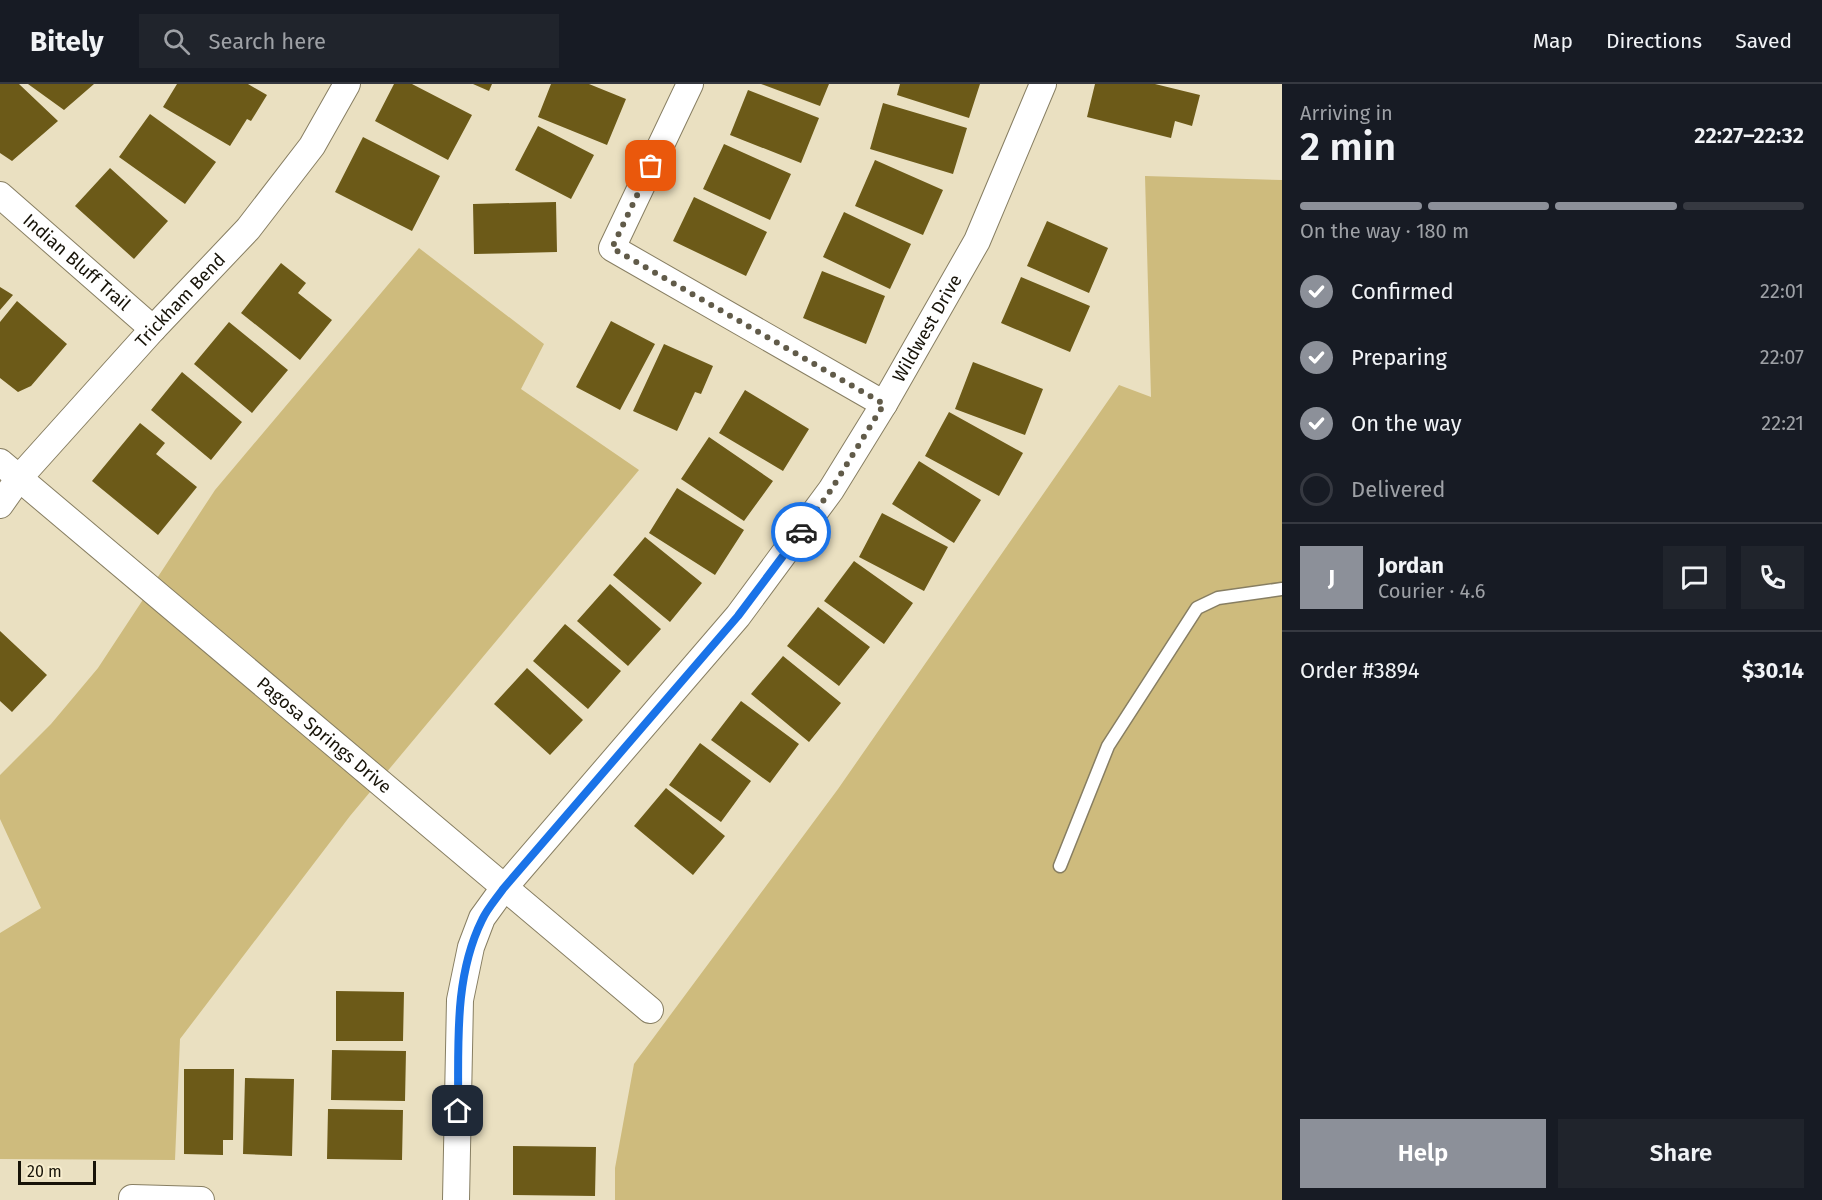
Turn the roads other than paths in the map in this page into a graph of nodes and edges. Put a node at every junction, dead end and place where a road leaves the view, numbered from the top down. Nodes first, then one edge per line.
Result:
1 (347, 84) edge
2 (690, 84) edge
3 (1043, 84) edge
4 (0, 195) edge
5 (153, 329) junction
6 (884, 404) junction
7 (9, 470) edge
8 (0, 505) edge
9 (1282, 589) edge
10 (1060, 866) dead end
11 (503, 889) junction
12 (650, 1010) dead end
13 (132, 1200) edge
14 (201, 1200) edge
15 (456, 1200) edge

1 - 5 street, Trickham Bend
2 - 6 street
3 - 6 street, Wildwest Drive
4 - 5 street, Indian Bluff Trail
5 - 7 street, Trickham Bend
6 - 11 street, Wildwest Drive
7 - 8 street, Trickham Bend
7 - 11 street, Pagosa Springs Drive
9 - 10 lane
11 - 12 street, Pagosa Springs Drive
11 - 15 street, Wildwest Drive
13 - 14 street

